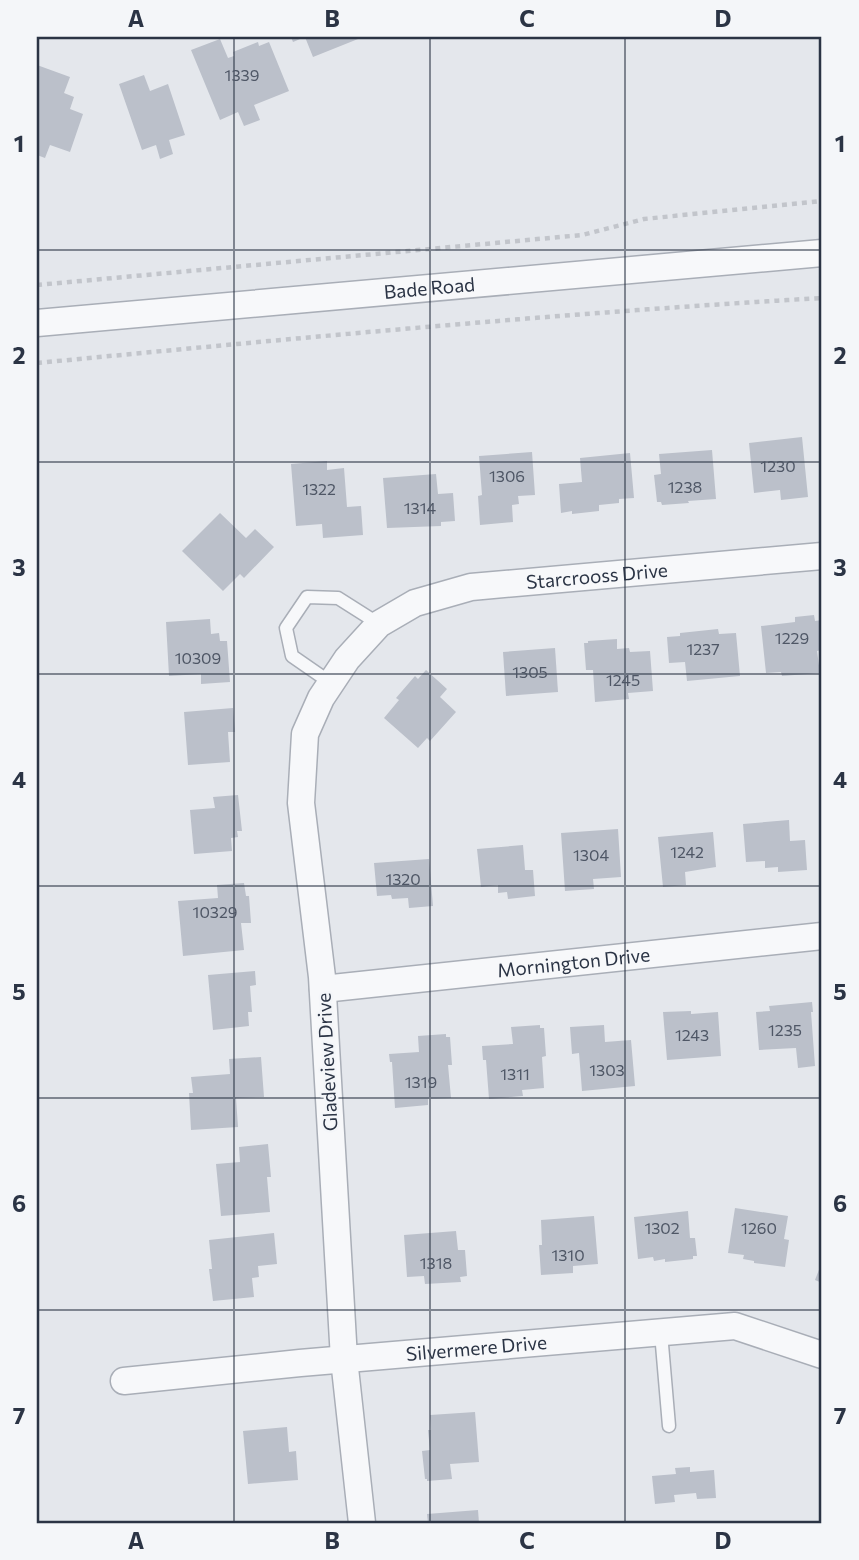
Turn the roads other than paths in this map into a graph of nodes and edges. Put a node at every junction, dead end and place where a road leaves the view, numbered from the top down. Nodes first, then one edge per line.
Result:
1 (822, 253) edge
2 (37, 323) edge
3 (822, 556) edge
4 (379, 624) junction
5 (331, 683) junction
6 (822, 936) edge
7 (323, 989) junction
8 (661, 1332) junction
9 (822, 1355) edge
10 (344, 1359) junction
11 (124, 1381) dead end
12 (670, 1426) dead end
13 (362, 1523) edge

1 - 2 street, Bade Road
3 - 4 street, Starcrooss Drive
4 - 5 street, Gladeview Drive
4 - 5 lane
5 - 7 street, Gladeview Drive
6 - 7 street, Mornington Drive
7 - 10 street, Gladeview Drive
8 - 9 street, Silvermere Drive
8 - 10 street, Silvermere Drive
8 - 12 lane
10 - 11 street, Silvermere Drive
10 - 13 street, Gladeview Drive

